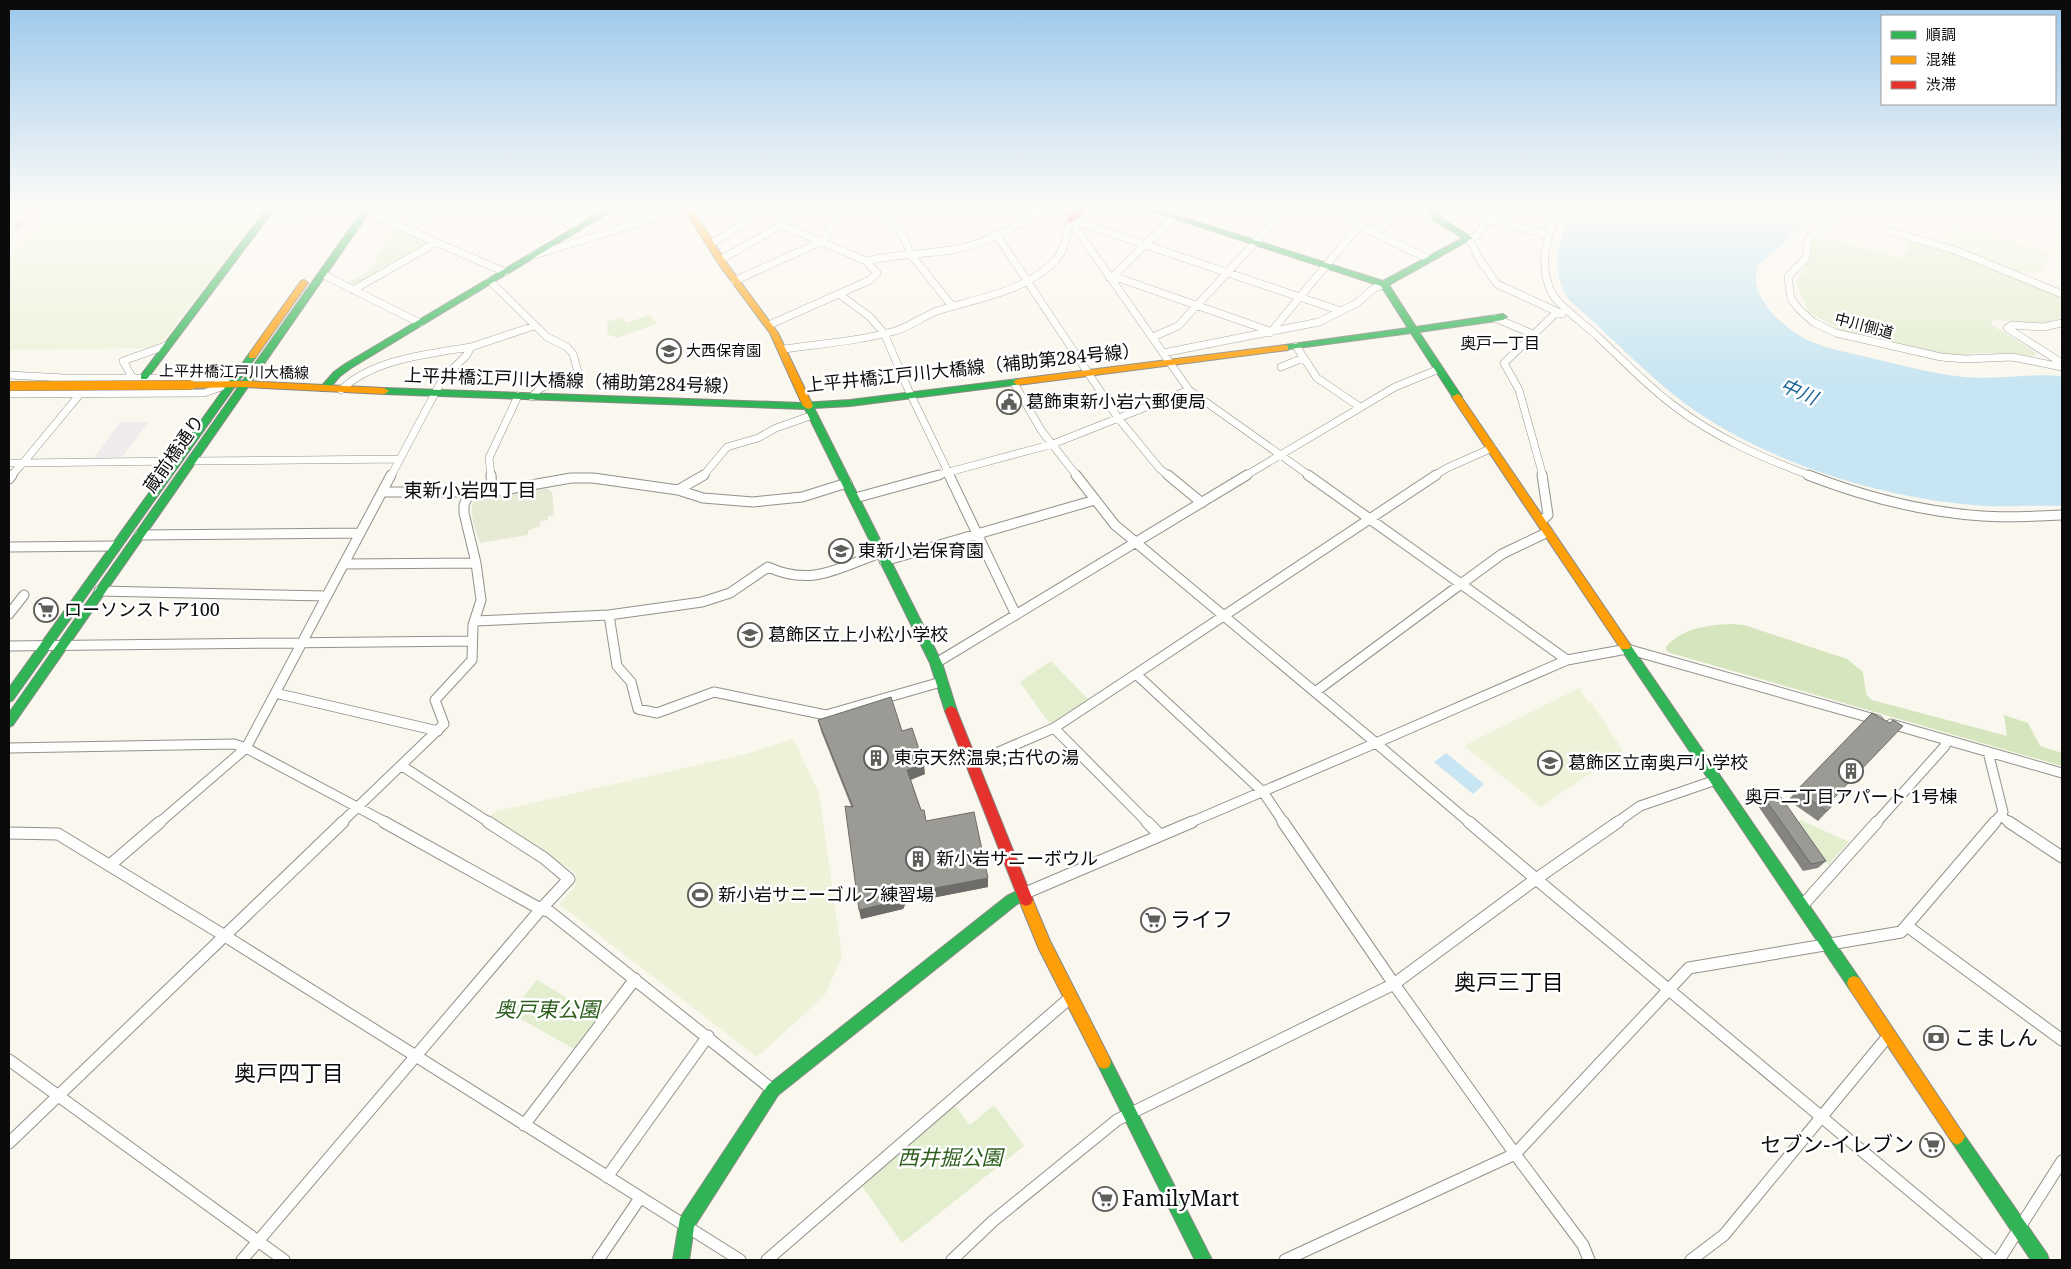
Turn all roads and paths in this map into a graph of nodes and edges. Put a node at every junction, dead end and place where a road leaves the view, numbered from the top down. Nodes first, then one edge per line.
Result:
1 (227, 266) edge
2 (319, 266) edge
3 (327, 266) edge
4 (395, 266) edge
5 (492, 266) edge
6 (514, 266) edge
7 (724, 266) edge
8 (767, 266) edge
9 (871, 266) edge
10 (920, 266) edge
11 (1017, 266) edge
12 (1049, 266) edge
13 (1103, 266) edge
14 (1122, 266) edge
15 (1206, 266) edge
16 (1234, 266) edge
17 (1325, 266) edge
18 (1330, 266) edge
19 (1416, 266) edge
20 (1485, 266) edge
21 (1546, 266) edge
22 (1797, 266) edge
23 (1994, 266) edge
24 (505, 272) junction
25 (1227, 273) junction
26 (322, 274) junction
27 (1111, 277) junction
28 (490, 281) junction
29 (734, 281) junction
30 (1027, 282) junction
31 (1384, 284) junction
32 (353, 290) junction
33 (839, 294) junction
34 (2062, 294) edge
35 (1299, 297) junction
36 (1554, 298) junction
37 (1198, 305) junction
38 (952, 306) junction
39 (1341, 311) junction
40 (1555, 311) junction
41 (1499, 317) joint
42 (1581, 321) junction
43 (420, 323) junction
44 (2062, 324) edge
45 (534, 326) junction
46 (769, 326) junction
47 (1413, 330) junction
48 (884, 333) junction
49 (1270, 333) junction
50 (1533, 334) junction
51 (1152, 336) junction
52 (168, 345) junction
53 (1296, 346) junction
54 (471, 347) junction
55 (783, 349) junction
56 (2041, 350) junction
57 (1163, 353) junction
58 (1304, 358) junction
59 (2042, 362) junction
60 (1170, 364) junction
61 (2062, 365) edge
62 (1281, 367) dead end
63 (1439, 369) junction
64 (1088, 374) junction
65 (9, 375) edge
66 (138, 377) junction
67 (64, 378) junction
68 (1014, 383) junction
69 (230, 384) junction
70 (245, 384) junction
71 (9, 386) edge
72 (324, 389) junction
73 (340, 390) junction
74 (1189, 390) junction
75 (435, 393) junction
76 (9, 394) edge
77 (50, 394) junction
78 (80, 394) junction
79 (518, 396) junction
80 (911, 396) junction
81 (532, 397) junction
82 (1360, 407) junction
83 (810, 410) junction
84 (1118, 418) junction
85 (1052, 444) junction
86 (727, 447) joint
87 (1492, 448) junction
88 (1281, 456) junction
89 (400, 458) junction
90 (177, 461) junction
91 (191, 461) junction
92 (9, 463) edge
93 (23, 463) junction
94 (947, 472) junction
95 (9, 479) edge
96 (847, 483) junction
97 (678, 490) junction
98 (382, 492) junction
99 (492, 492) junction
100 (469, 493) junction
101 (855, 498) junction
102 (1095, 500) junction
103 (1202, 503) junction
104 (2062, 516) edge
105 (1370, 519) junction
106 (1541, 521) junction
107 (1548, 532) junction
108 (360, 533) junction
109 (977, 534) junction
110 (139, 535) junction
111 (1136, 543) junction
112 (116, 546) junction
113 (9, 547) edge
114 (882, 557) junction
115 (476, 563) junction
116 (344, 564) junction
117 (1461, 584) junction
118 (99, 591) junction
119 (24, 595) dead end
120 (326, 596) junction
121 (9, 614) edge
122 (609, 615) junction
123 (1016, 615) junction
124 (1224, 616) junction
125 (474, 621) junction
126 (472, 641) junction
127 (302, 643) junction
128 (9, 646) edge
129 (44, 646) junction
130 (62, 646) junction
131 (1627, 649) junction
132 (1568, 660) junction
133 (936, 663) junction
134 (1136, 674) junction
135 (941, 682) junction
136 (1315, 692) junction
137 (275, 693) junction
138 (9, 697) edge
139 (9, 722) edge
140 (1054, 728) junction
141 (438, 731) junction
142 (1946, 740) junction
143 (1376, 743) junction
144 (9, 748) edge
145 (246, 748) junction
146 (1988, 752) junction
147 (973, 763) junction
148 (402, 766) junction
149 (2062, 773) edge
150 (1716, 780) junction
151 (1263, 792) junction
152 (358, 807) junction
153 (2000, 816) junction
154 (9, 832) edge
155 (1160, 835) junction
156 (2062, 857) edge
157 (110, 865) junction
158 (1536, 878) junction
159 (1023, 894) junction
160 (1802, 906) junction
161 (541, 909) junction
162 (1906, 926) junction
163 (225, 936) junction
164 (1828, 944) junction
165 (635, 979) junction
166 (1394, 984) junction
167 (1670, 990) junction
168 (1071, 997) junction
169 (1889, 1035) junction
170 (708, 1036) junction
171 (2062, 1040) edge
172 (416, 1056) junction
173 (9, 1060) edge
174 (773, 1090) junction
175 (58, 1096) junction
176 (1130, 1113) junction
177 (1820, 1116) junction
178 (524, 1124) junction
179 (9, 1144) edge
180 (1515, 1154) junction
181 (2060, 1168) edge
182 (608, 1177) junction
183 (640, 1198) junction
184 (686, 1224) junction
185 (2020, 1227) junction
186 (258, 1242) junction
187 (242, 1260) edge
188 (284, 1260) edge
189 (598, 1260) edge
190 (681, 1260) edge
191 (740, 1260) edge
192 (767, 1260) edge
193 (952, 1260) edge
194 (1204, 1260) edge
195 (1285, 1260) edge
196 (1589, 1260) edge
197 (1691, 1260) edge
198 (1993, 1260) edge
199 (1999, 1260) edge
200 (2041, 1260) edge

1 - 52 street
2 - 69 street, 蔵前橋通り
3 - 26 street, 蔵前橋通り
4 - 32 street
5 - 24 street
6 - 24 street, 上平井橋江戸川大橋線
7 - 29 street
8 - 29 street
9 - 33 street
10 - 38 street
11 - 30 street
12 - 30 street
13 - 27 street
14 - 27 street
15 - 25 street
16 - 25 street
17 - 35 street
18 - 31 street
19 - 31 street
20 - 40 street
21 - 36 street
22 - 59 street, 中川側道
23 - 34 street
24 - 28 street, 上平井橋江戸川大橋線
25 - 35 street
25 - 37 street
26 - 32 street
26 - 70 street, 蔵前橋通り
27 - 37 street
27 - 51 street
28 - 43 street, 上平井橋江戸川大橋線
28 - 45 street
29 - 46 street
30 - 38 street
30 - 64 street
31 - 39 street
31 - 47 street
32 - 43 street
33 - 46 street
33 - 48 street
35 - 39 street
35 - 49 street
36 - 40 street
36 - 42 street
37 - 49 street
37 - 51 street
38 - 48 street
39 - 49 street
40 - 42 street
40 - 50 street
41 - 47 street, 上平井橋江戸川大橋線（補助第284号線）
41 - 50 street
42 - 104 street
43 - 72 street, 上平井橋江戸川大橋線
44 - 56 street
45 - 54 street
45 - 81 street
46 - 55 street
47 - 53 street, 上平井橋江戸川大橋線（補助第284号線）
47 - 63 street
48 - 55 street
48 - 80 street
49 - 57 street
50 - 106 street
51 - 57 street
52 - 66 street
52 - 66 street
53 - 58 street
53 - 60 street, 上平井橋江戸川大橋線（補助第284号線）
54 - 73 street
54 - 75 street
55 - 83 street
56 - 59 street
56 - 61 street
57 - 60 street
58 - 62 street
58 - 82 street
59 - 61 street, 中川側道
60 - 64 street, 上平井橋江戸川大橋線（補助第284号線）
60 - 74 street
63 - 82 street
63 - 87 street
64 - 68 street, 上平井橋江戸川大橋線（補助第284号線）
64 - 84 street
65 - 67 street
66 - 67 street
66 - 69 street
67 - 77 street
68 - 80 street, 上平井橋江戸川大橋線（補助第284号線）
68 - 85 street
69 - 70 street, 上平井橋江戸川大橋線
69 - 71 street, 上平井橋江戸川大橋線, bridge
69 - 78 street
69 - 90 street, 蔵前橋通り
70 - 72 street, 上平井橋江戸川大橋線
70 - 91 street, 蔵前橋通り
72 - 73 street, 上平井橋江戸川大橋線（補助第284号線）
73 - 75 street, 上平井橋江戸川大橋線（補助第284号線）
74 - 84 street
74 - 88 street
75 - 79 street, 上平井橋江戸川大橋線（補助第284号線）
75 - 89 street
76 - 77 street
77 - 78 street
78 - 93 street
79 - 81 street, 上平井橋江戸川大橋線（補助第284号線）
79 - 99 street
80 - 83 street, 上平井橋江戸川大橋線（補助第284号線）
80 - 94 street
81 - 83 street, 上平井橋江戸川大橋線（補助第284号線）
82 - 88 street
83 - 86 street
83 - 96 street
84 - 85 street
84 - 103 street
85 - 94 street
85 - 102 street
86 - 97 street
87 - 105 street
87 - 106 street
88 - 103 street
88 - 105 street
89 - 91 street
89 - 98 street
90 - 93 street
90 - 112 street, 蔵前橋通り
91 - 110 street, 蔵前橋通り
92 - 93 street
93 - 95 street
94 - 101 street
94 - 109 street
96 - 97 street
96 - 101 street
97 - 99 street
98 - 100 street
98 - 108 street
99 - 100 street
100 - 115 street
101 - 114 street
102 - 109 street
102 - 111 street
103 - 111 street
105 - 117 street
105 - 124 street
106 - 107 street
107 - 117 street
107 - 131 street
108 - 110 street
108 - 116 street
109 - 114 street
109 - 123 street
110 - 118 street, 蔵前橋通り
111 - 123 street
111 - 124 street
112 - 113 street
112 - 129 street, 蔵前橋通り
114 - 122 street
114 - 133 street
115 - 116 street
115 - 125 street
116 - 120 street
117 - 132 street
117 - 136 street
118 - 120 street
118 - 130 street, 蔵前橋通り
119 - 121 street
120 - 127 street
122 - 125 street
122 - 135 street
123 - 133 street
124 - 134 street
124 - 136 street
125 - 126 street
126 - 127 street
126 - 141 street
127 - 130 street
127 - 137 street
128 - 129 street
129 - 130 street
129 - 138 street, 蔵前橋通り
130 - 139 street, 蔵前橋通り
131 - 132 street
131 - 142 street
131 - 150 street
132 - 143 street
133 - 135 street
134 - 140 street
134 - 151 street
135 - 147 street
136 - 143 street
137 - 141 street
137 - 145 street
140 - 147 street
140 - 155 street
141 - 148 street
142 - 146 street
142 - 160 street
143 - 151 street
143 - 158 street
144 - 145 street
145 - 152 street
145 - 157 street
146 - 149 street
146 - 153 street
147 - 159 street
148 - 152 street
148 - 161 street
150 - 158 street
150 - 160 street
151 - 155 street
151 - 166 street
152 - 161 street
152 - 163 street
153 - 156 street
153 - 162 street
154 - 157 street
155 - 159 street
157 - 163 street
158 - 166 street
158 - 167 street
159 - 168 street
159 - 174 street
160 - 164 street
161 - 165 street
161 - 172 street
162 - 164 street
162 - 171 street
163 - 172 street
163 - 175 street
164 - 167 street
164 - 169 street
165 - 170 street
165 - 178 street
166 - 176 street
166 - 180 street
167 - 177 street
167 - 180 street
168 - 176 street
168 - 192 street
169 - 177 street
169 - 185 street
170 - 174 street
170 - 182 street
172 - 178 street
172 - 186 street
173 - 175 street
174 - 184 street
175 - 179 street
175 - 186 street
176 - 193 street
176 - 194 street
177 - 197 street
177 - 198 street
178 - 182 street
180 - 195 street
180 - 196 street
181 - 185 street
182 - 183 street
183 - 184 street
183 - 189 street
184 - 190 street
184 - 191 street
185 - 199 street
185 - 200 street
186 - 187 street
186 - 188 street

